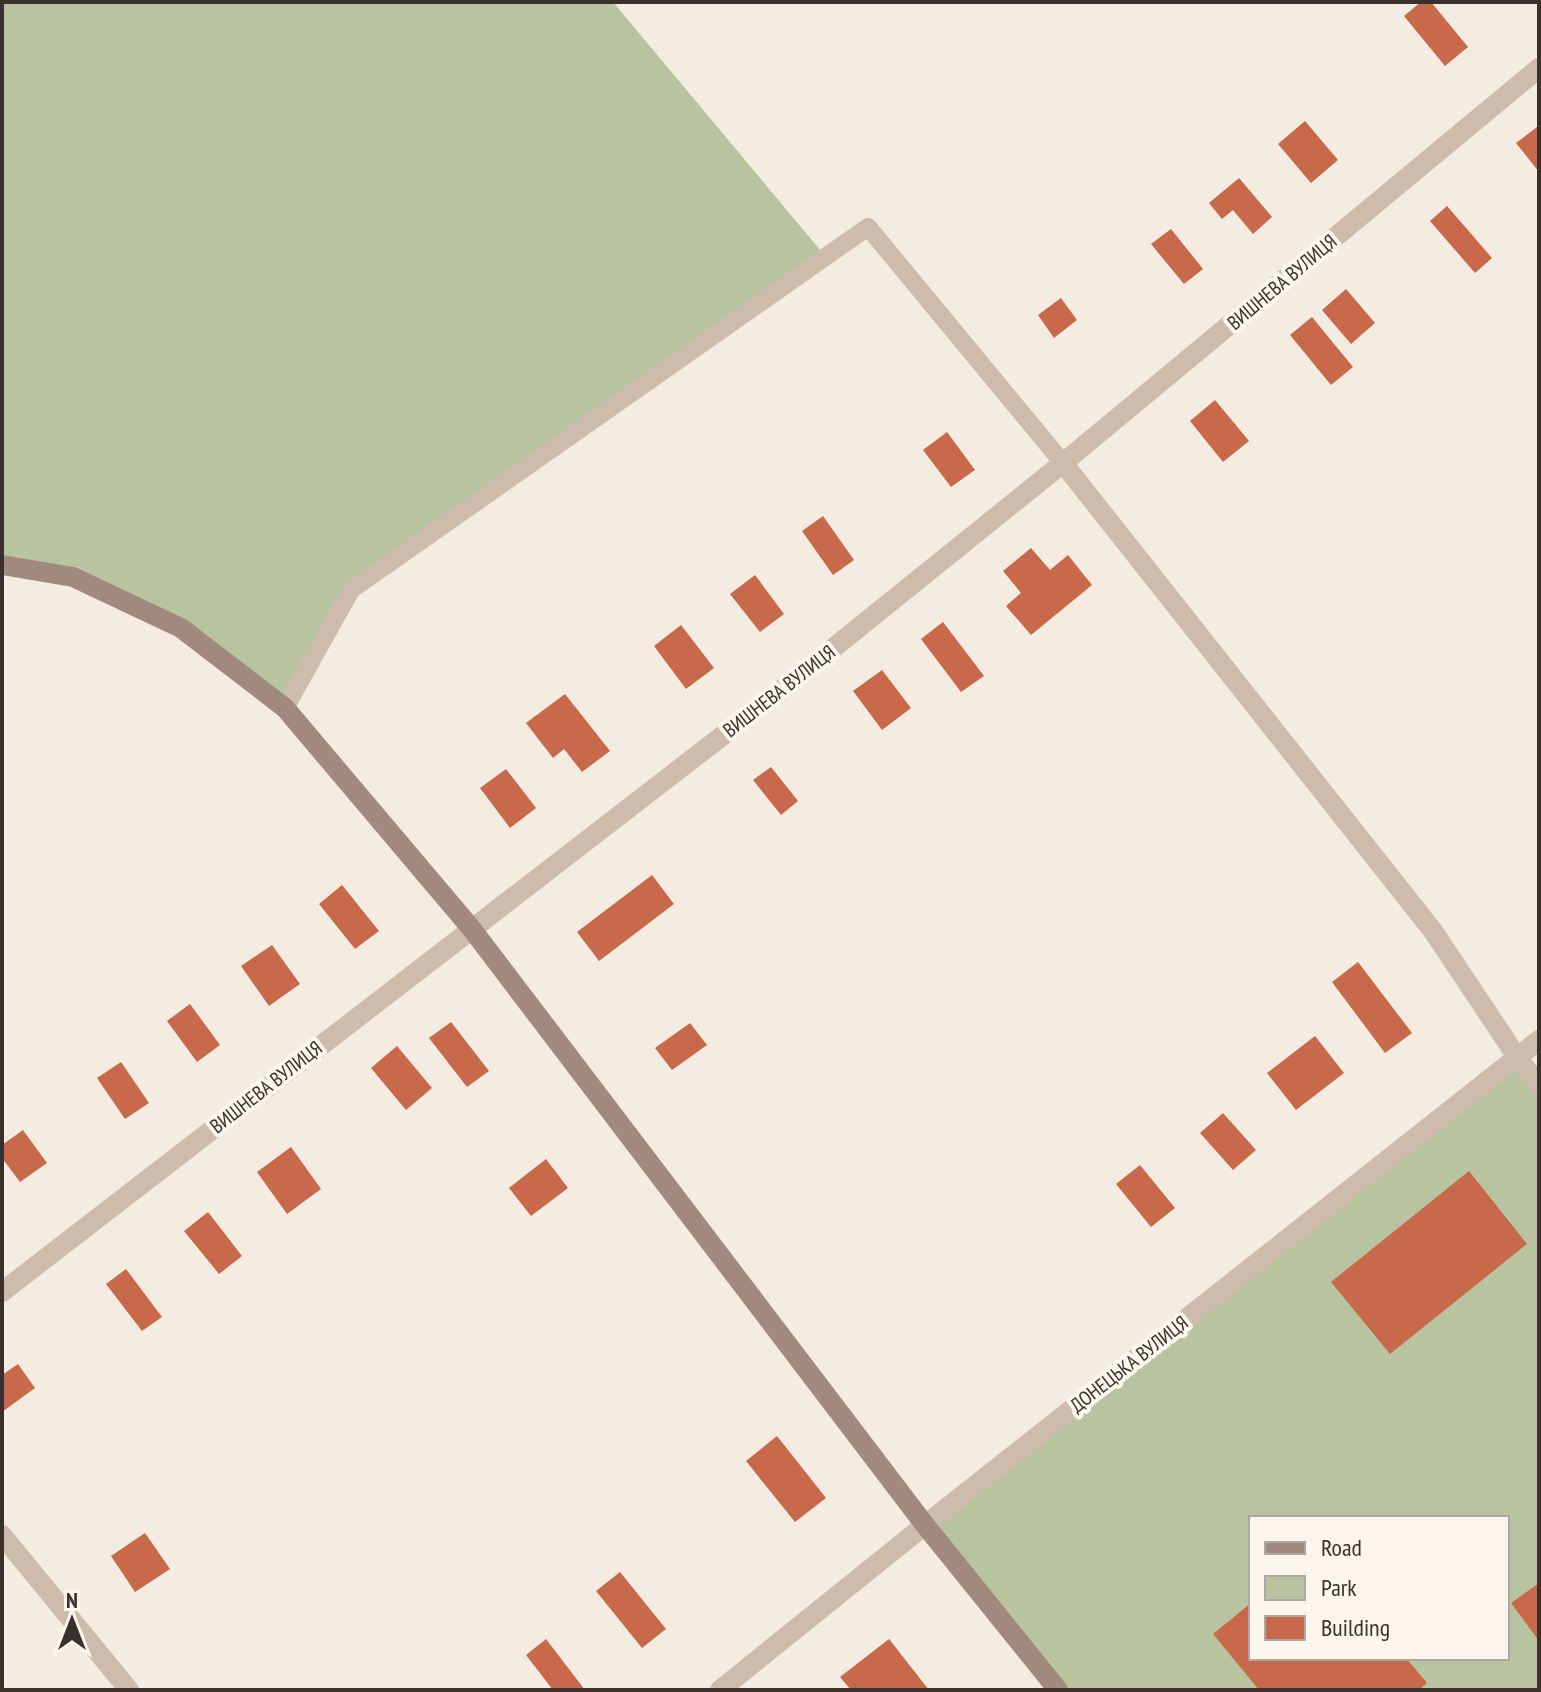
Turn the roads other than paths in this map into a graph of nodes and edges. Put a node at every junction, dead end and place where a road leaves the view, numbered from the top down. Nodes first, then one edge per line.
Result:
1 (1539, 68) edge
2 (1063, 463) junction
3 (2, 565) edge
4 (285, 708) junction
5 (471, 928) junction
6 (1539, 1040) edge
7 (1517, 1057) junction
8 (1539, 1085) edge
9 (2, 1292) edge
10 (925, 1525) junction
11 (2, 1535) edge
12 (129, 1690) edge
13 (720, 1690) edge
14 (1058, 1690) edge

1 - 2 street, ВИШНЕВА ВУЛИЦЯ
2 - 4 lane
2 - 5 street, ВИШНЕВА ВУЛИЦЯ
2 - 7 street
3 - 4 street
4 - 5 street
5 - 9 street, ВИШНЕВА ВУЛИЦЯ
5 - 10 street
6 - 7 street, ДОНЕЦЬКА ВУЛИЦЯ
7 - 8 street
7 - 10 street, ДОНЕЦЬКА ВУЛИЦЯ
10 - 13 street, ДОНЕЦЬКА ВУЛИЦЯ
10 - 14 street
11 - 12 street

